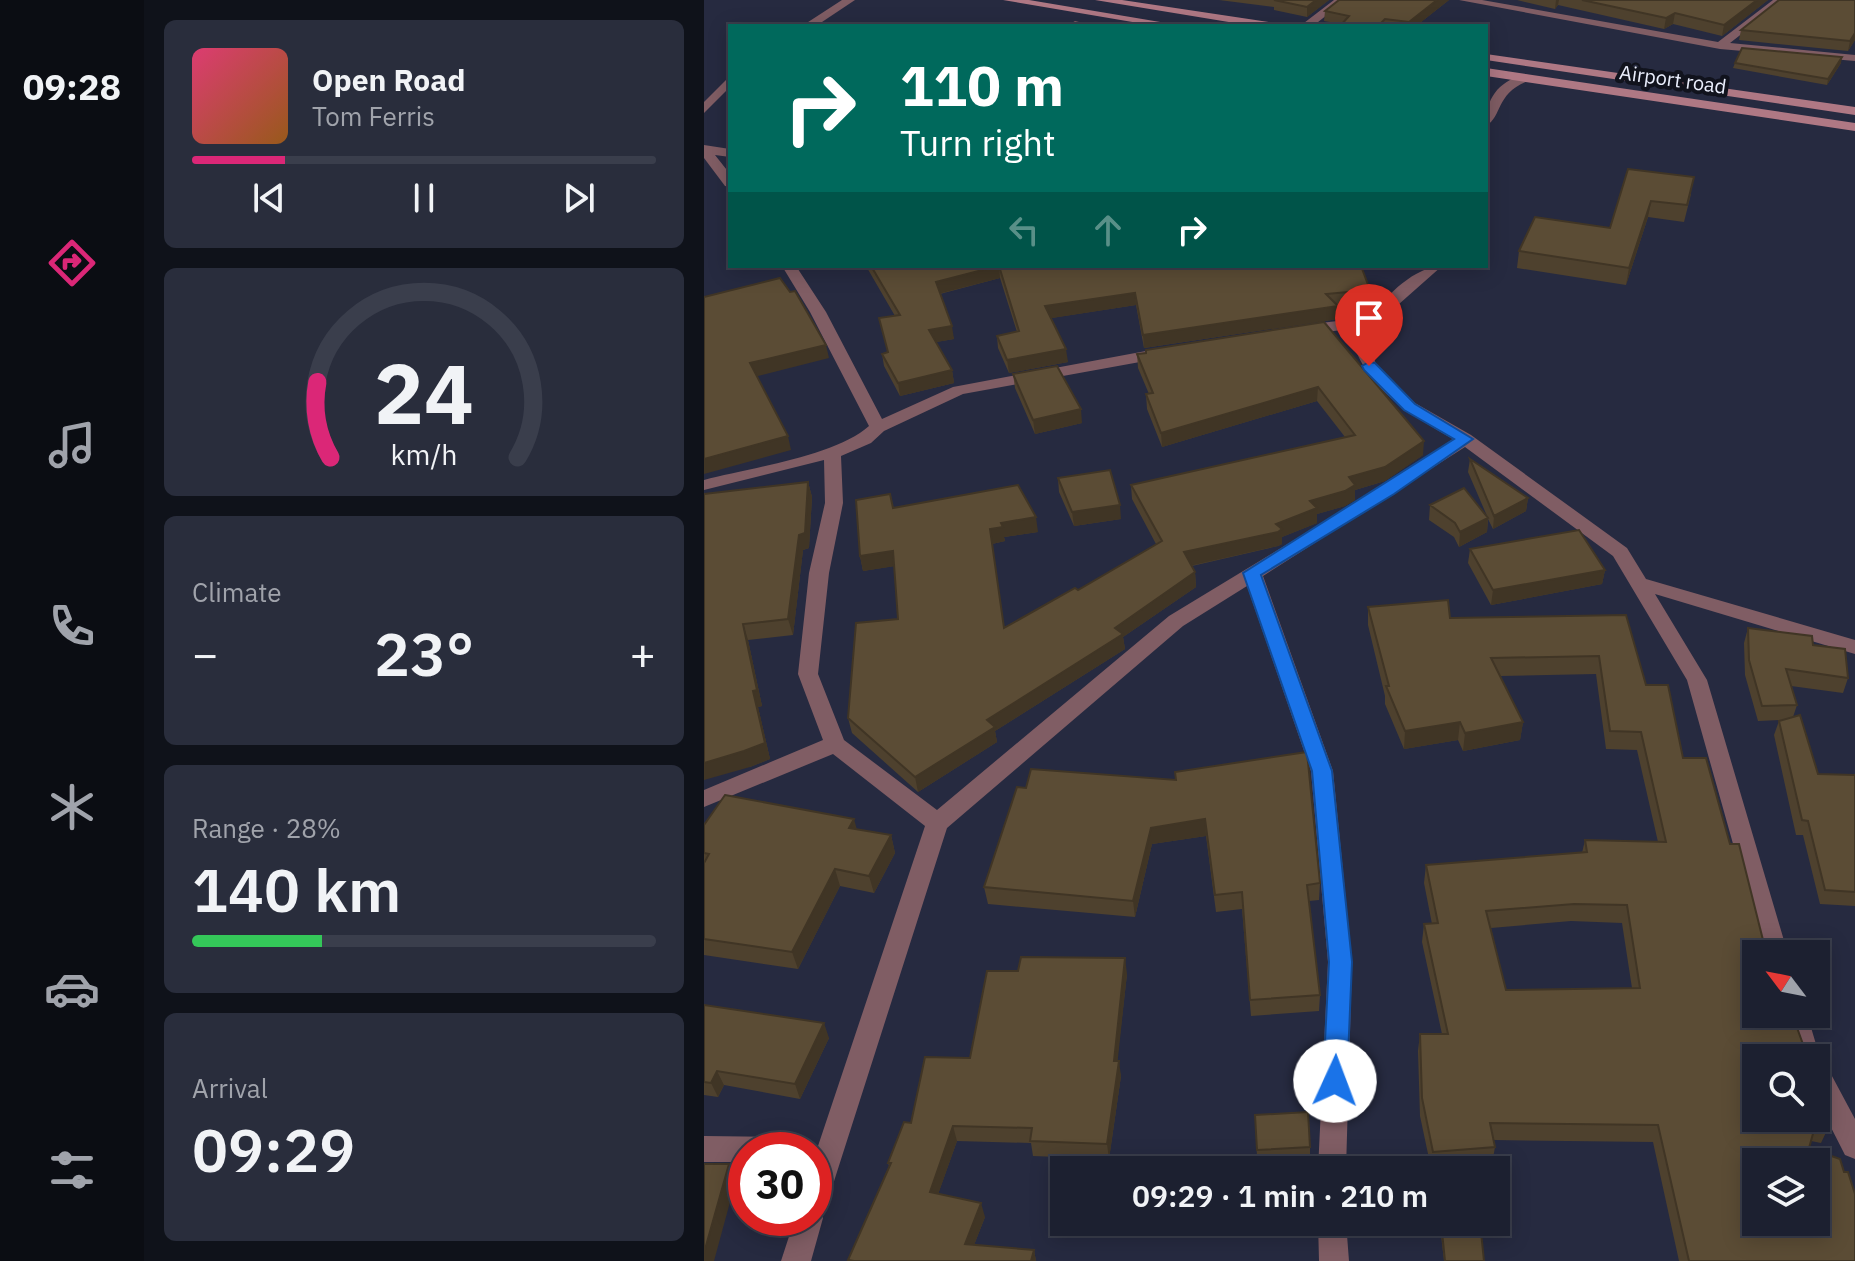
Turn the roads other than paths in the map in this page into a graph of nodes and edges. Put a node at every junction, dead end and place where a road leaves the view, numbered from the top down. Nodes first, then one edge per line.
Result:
1 (850, 0) edge
2 (1008, 0) edge
3 (1100, 0) edge
4 (1341, 0) edge
5 (1464, 0) edge
6 (1531, 0) edge
7 (1780, 0) edge
8 (1033, 2) edge
9 (1517, 8) junction
10 (811, 24) edge
11 (1166, 24) edge
12 (1262, 24) edge
13 (1309, 24) edge
14 (1720, 46) junction
15 (1488, 57) edge
16 (1855, 58) edge
17 (1488, 72) edge
18 (1524, 78) junction
19 (728, 82) edge
20 (704, 109) edge
21 (1855, 111) edge
22 (1488, 116) edge
23 (1855, 127) edge
24 (704, 150) edge
25 (728, 153) edge
26 (728, 180) edge
27 (790, 268) edge
28 (1433, 268) edge
29 (1376, 321) junction
30 (1292, 331) edge
31 (1175, 351) edge
32 (878, 427) junction
33 (1465, 439) junction
34 (832, 453) junction
35 (704, 485) edge
36 (1252, 573) junction
37 (1639, 583) junction
38 (1855, 647) edge
39 (835, 744) junction
40 (704, 799) edge
41 (937, 823) junction
42 (1772, 940) edge
43 (1830, 1098) edge
44 (827, 1132) edge
45 (1855, 1146) edge
46 (704, 1149) edge
47 (728, 1149) edge
48 (1333, 1156) edge
49 (804, 1236) edge
50 (1333, 1236) edge
51 (796, 1261) edge
52 (1334, 1261) edge

1 - 10 street
2 - 8 main road
3 - 12 main road
4 - 13 street
5 - 9 street
6 - 9 street
7 - 14 street
8 - 11 main road
9 - 14 street
14 - 16 street
15 - 21 main road, Airport road
17 - 18 main road, Airport road
18 - 22 street
18 - 23 main road, Airport road
19 - 20 street
24 - 25 street
24 - 26 street
27 - 32 street
28 - 29 street
29 - 30 street
29 - 33 street
31 - 32 street
32 - 34 street
33 - 36 street
33 - 37 street
34 - 35 street
34 - 39 street
36 - 41 street
36 - 48 street
37 - 38 street
37 - 42 street
39 - 40 street
39 - 41 street
41 - 44 street
43 - 45 street
46 - 47 street
49 - 51 street
50 - 52 street

